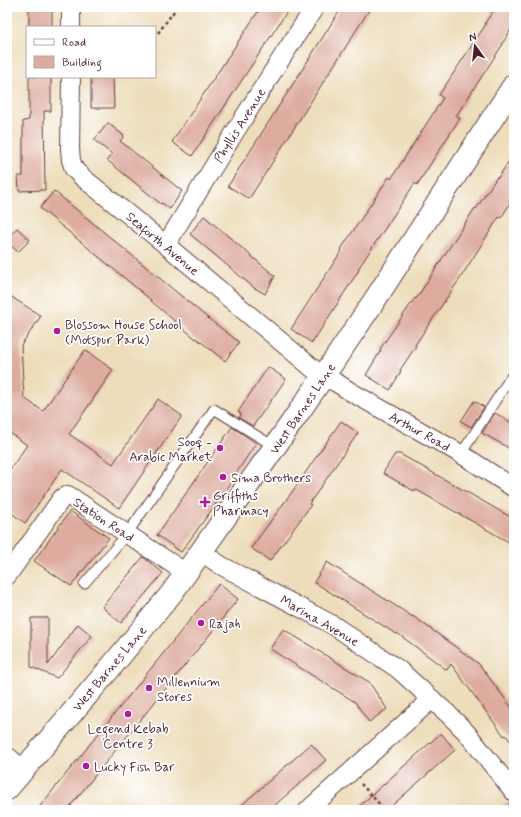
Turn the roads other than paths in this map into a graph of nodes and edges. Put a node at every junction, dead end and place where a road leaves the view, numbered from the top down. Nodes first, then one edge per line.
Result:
1 (71, 7) edge
2 (315, 7) edge
3 (71, 26) edge
4 (71, 78) edge
5 (514, 85) edge
6 (166, 245) junction
7 (514, 372) edge
8 (323, 377) junction
9 (275, 447) junction
10 (461, 454) junction
11 (514, 488) edge
12 (127, 534) junction
13 (201, 552) junction
14 (186, 573) junction
15 (7, 576) edge
16 (84, 584) dead end
17 (432, 699) junction
18 (7, 756) edge
19 (24, 770) junction
20 (7, 790) edge
21 (514, 792) edge
22 (308, 810) edge

1 - 3 street
2 - 6 street, Phyllis Avenue
4 - 6 street, Seaforth Avenue
5 - 8 street, West Barnes Lane
6 - 8 street, Seaforth Avenue
7 - 10 lane
8 - 9 street, West Barnes Lane
8 - 10 street, Arthur Road
9 - 12 lane
9 - 13 street, West Barnes Lane
10 - 11 street, Arthur Road
12 - 14 street, Station Road
12 - 15 street, Station Road
12 - 16 lane
13 - 14 street, West Barnes Lane
13 - 17 street, Marina Avenue
14 - 19 street, West Barnes Lane
17 - 21 street, Marina Avenue
17 - 22 street
18 - 19 street
19 - 20 street, West Barnes Lane

